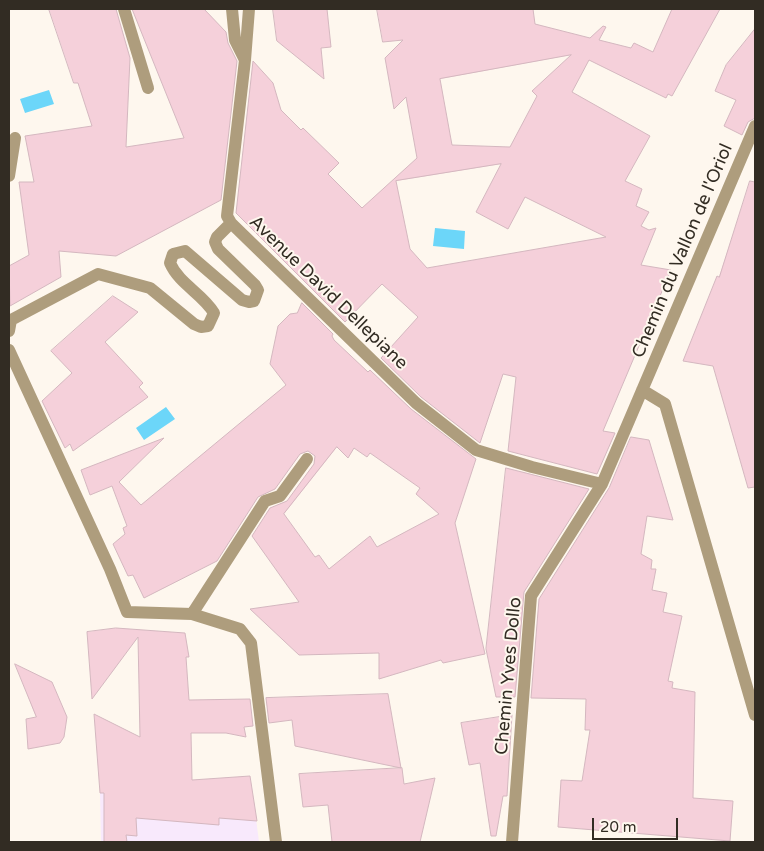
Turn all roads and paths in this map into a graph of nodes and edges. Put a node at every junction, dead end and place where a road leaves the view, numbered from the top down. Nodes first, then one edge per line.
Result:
1 (124, 9) edge
2 (232, 9) edge
3 (249, 9) edge
4 (246, 60) junction
5 (148, 88) dead end
6 (755, 126) edge
7 (15, 138) dead end
8 (9, 176) edge
9 (231, 223) junction
10 (10, 323) edge
11 (9, 350) edge
12 (642, 390) junction
13 (307, 459) dead end
14 (602, 484) junction
15 (192, 614) junction
16 (755, 714) edge
17 (276, 842) edge
18 (512, 842) edge

1 - 5 street
2 - 4 street
3 - 4 street
4 - 9 street
6 - 12 street, Chemin du Vallon de l'Oriol
7 - 8 street
9 - 10 street, Avenue David Dellepiane
9 - 14 street, Avenue David Dellepiane
11 - 15 street
12 - 14 street, Chemin Yves Dollo
12 - 16 street
13 - 15 street
14 - 18 street, Chemin Yves Dollo
15 - 17 street

